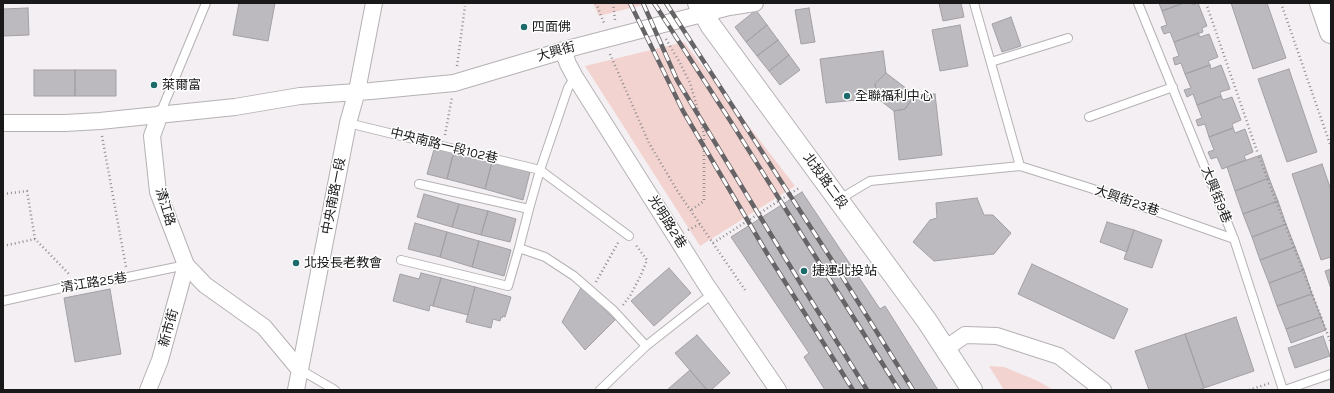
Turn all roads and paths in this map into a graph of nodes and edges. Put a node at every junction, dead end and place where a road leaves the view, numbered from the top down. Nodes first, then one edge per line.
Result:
1 (206, 3) edge
2 (374, 3) edge
3 (596, 3) edge
4 (613, 3) edge
5 (654, 3) edge
6 (755, 3) edge
7 (974, 3) edge
8 (1138, 3) edge
9 (1206, 3) edge
10 (1281, 3) edge
11 (1321, 3) edge
12 (465, 6) dead end
13 (656, 8) dead end
14 (701, 8) edge
15 (615, 20) dead end
16 (604, 23) dead end
17 (1331, 32) edge
18 (665, 38) dead end
19 (1068, 38) dead end
20 (563, 50) junction
21 (609, 54) dead end
22 (991, 62) junction
23 (575, 77) junction
24 (454, 83) junction
25 (1173, 87) junction
26 (356, 92) junction
27 (160, 114) junction
28 (1089, 117) dead end
29 (100, 120) junction
30 (3, 123) edge
31 (348, 124) junction
32 (444, 146) junction
33 (1331, 147) edge
34 (1020, 166) junction
35 (540, 170) junction
36 (419, 184) dead end
37 (799, 188) dead end
38 (3, 194) edge
39 (838, 200) junction
40 (528, 209) junction
41 (690, 210) junction
42 (700, 224) junction
43 (687, 231) dead end
44 (626, 234) junction
45 (35, 239) junction
46 (1234, 239) junction
47 (713, 243) junction
48 (3, 246) edge
49 (520, 248) junction
50 (401, 260) dead end
51 (186, 265) junction
52 (128, 277) junction
53 (79, 284) junction
54 (745, 290) dead end
55 (591, 291) junction
56 (712, 294) junction
57 (3, 301) edge
58 (616, 314) junction
59 (1331, 344) edge
60 (646, 346) junction
61 (945, 349) junction
62 (299, 369) junction
63 (1331, 374) edge
64 (148, 390) edge
65 (296, 390) edge
66 (336, 390) edge
67 (600, 390) edge
68 (778, 390) edge
69 (972, 390) edge
70 (1103, 390) edge
71 (1284, 390) edge

1 - 27 lane, 清江路
2 - 26 street, 中央南路一段
3 - 16 path
4 - 15 path
5 - 13 path
6 - 14 street, 大興街
7 - 22 lane
8 - 25 lane, 大興街9巷
9 - 59 path
10 - 33 path
11 - 17 main road
12 - 24 path
14 - 20 street, 大興街
14 - 39 street, 北投路二段
18 - 41 path
19 - 22 lane
20 - 23 street, 光明路2巷
20 - 24 street, 大興街
21 - 41 path
22 - 34 lane
23 - 35 lane
23 - 56 street, 光明路2巷
24 - 26 street, 大興街
24 - 32 path
25 - 28 lane
25 - 46 lane, 大興街9巷
26 - 27 street, 大興街
26 - 31 street, 中央南路一段
27 - 29 street, 大興街
27 - 51 street, 清江路
29 - 30 street, 大興街
29 - 52 path
31 - 32 lane, 中央南路一段102巷
31 - 62 street, 中央南路一段
32 - 35 lane, 中央南路一段102巷
34 - 39 lane, 大興街23巷
34 - 46 lane, 大興街23巷
35 - 40 lane
35 - 44 lane, 中央南路一段102巷
36 - 40 lane
37 - 47 path
38 - 45 path
39 - 61 street, 北投路二段
40 - 49 lane
41 - 42 path
42 - 43 path
42 - 47 path
44 - 55 path
44 - 58 path
45 - 48 path
45 - 53 path
46 - 71 lane, 大興街9巷
47 - 54 path
49 - 50 lane
49 - 55 lane
51 - 52 lane, 清江路25巷
51 - 62 street, 清江路
51 - 64 street, 新市街
52 - 53 lane, 清江路25巷
53 - 57 lane, 清江路25巷
55 - 58 lane
56 - 60 lane
56 - 68 street, 光明路2巷
58 - 60 lane
60 - 67 lane
61 - 69 street, 北投路二段
61 - 70 street
62 - 65 street, 中央南路一段
62 - 66 lane
63 - 71 lane

